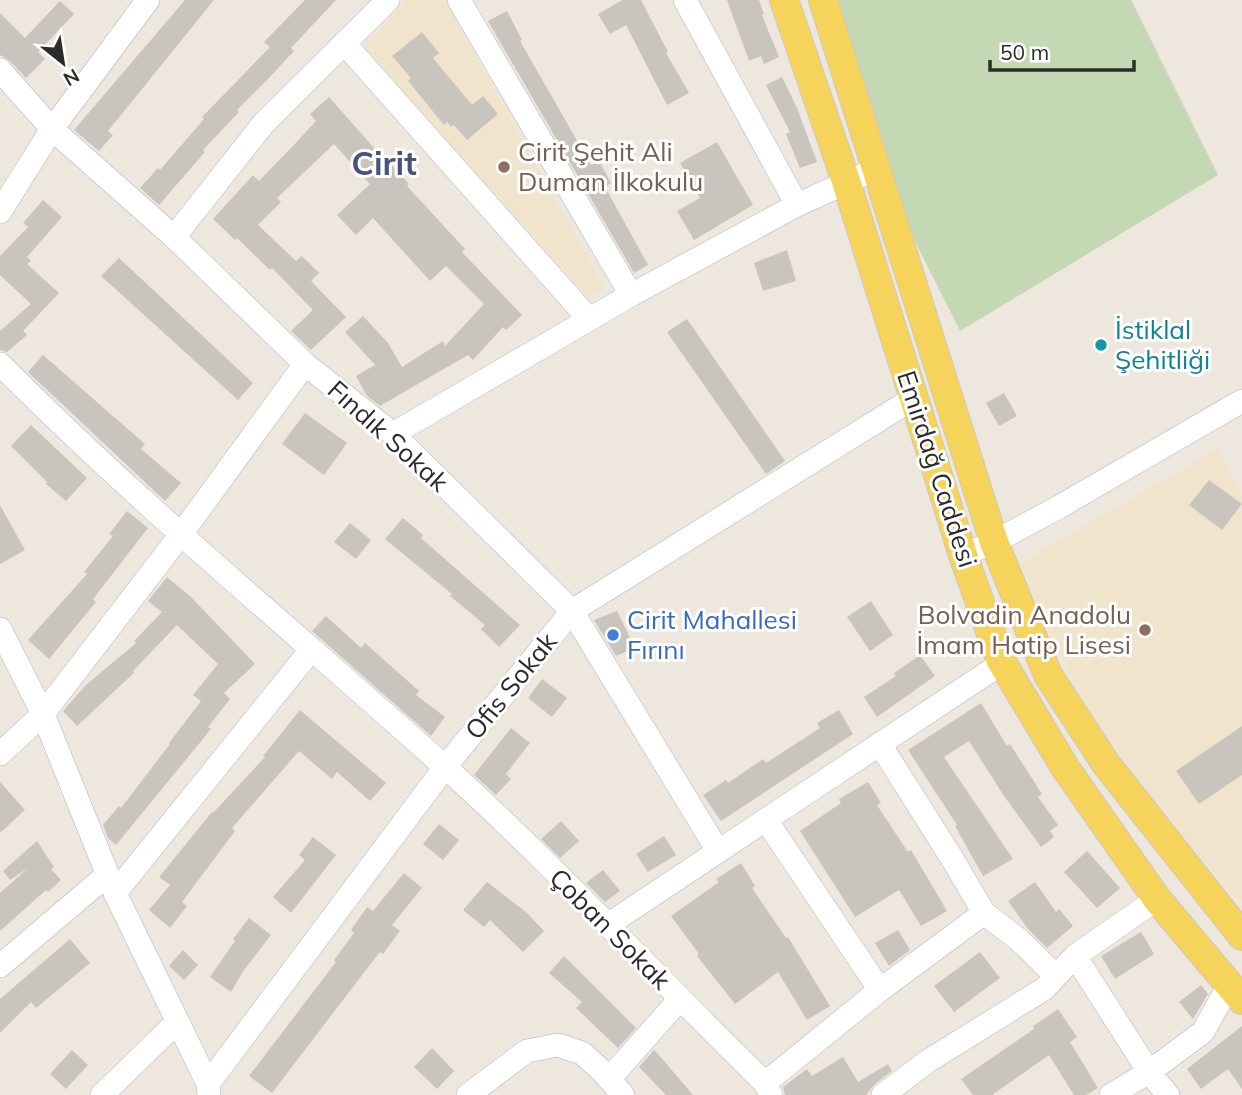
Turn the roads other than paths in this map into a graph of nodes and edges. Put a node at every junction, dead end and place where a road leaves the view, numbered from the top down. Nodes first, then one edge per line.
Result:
1 (148, 0) edge
2 (388, 0) edge
3 (459, 0) edge
4 (685, 0) edge
5 (784, 0) edge
6 (823, 0) edge
7 (344, 43) junction
8 (0, 70) edge
9 (52, 129) junction
10 (878, 168) junction
11 (846, 181) junction
12 (797, 205) junction
13 (0, 212) edge
14 (174, 237) junction
15 (631, 295) junction
16 (589, 319) junction
17 (0, 364) edge
18 (305, 365) junction
19 (914, 398) junction
20 (1242, 401) edge
21 (393, 434) junction
22 (182, 533) junction
23 (994, 542) junction
24 (963, 555) junction
25 (572, 611) junction
26 (0, 629) edge
27 (311, 650) junction
28 (1002, 663) junction
29 (44, 713) junction
30 (881, 746) junction
31 (0, 754) edge
32 (445, 767) junction
33 (766, 820) junction
34 (718, 850) junction
35 (111, 884) junction
36 (1157, 899) junction
37 (984, 913) junction
38 (609, 924) junction
39 (1242, 936) edge
40 (1076, 956) junction
41 (0, 966) edge
42 (1056, 976) junction
43 (880, 990) junction
44 (1236, 992) edge
45 (680, 999) junction
46 (176, 1023) junction
47 (1149, 1072) junction
48 (616, 1087) edge
49 (768, 1089) edge
50 (209, 1090) edge
51 (102, 1095) edge
52 (468, 1095) edge
53 (883, 1095) edge
54 (1111, 1095) edge
55 (1168, 1095) edge

1 - 9 street
2 - 7 street
3 - 15 street
4 - 12 street
5 - 11 main road, Emirdağ Caddesi
6 - 10 main road, Emirdağ Caddesi
7 - 14 street
7 - 16 street
8 - 9 street, Fındık Sokak
9 - 13 street
9 - 14 street, Fındık Sokak
10 - 11 street
10 - 23 main road, Emirdağ Caddesi
11 - 12 street
11 - 19 main road, Emirdağ Caddesi
12 - 15 street
14 - 18 street, Fındık Sokak
15 - 16 street
16 - 21 street
17 - 22 street, Çoban Sokak
18 - 21 street, Fındık Sokak
18 - 22 street
19 - 24 main road, Emirdağ Caddesi
19 - 25 street, Ofis Sokak
20 - 23 street
21 - 25 street, Fındık Sokak
22 - 27 street, Çoban Sokak
22 - 29 street
23 - 24 street
23 - 39 main road, Emirdağ Caddesi
24 - 28 main road, Emirdağ Caddesi
25 - 32 street, Ofis Sokak
25 - 34 street, Fındık Sokak
26 - 29 street
27 - 32 street, Çoban Sokak
27 - 35 street
28 - 30 street
28 - 36 main road, Emirdağ Caddesi
29 - 31 street
29 - 35 street
30 - 33 street
30 - 37 street
32 - 38 street, Çoban Sokak
32 - 50 street, Ofis Sokak
33 - 34 street
33 - 43 street
34 - 38 street
35 - 41 street
35 - 46 street
36 - 40 street
36 - 44 main road, Emirdağ Caddesi
37 - 42 street
37 - 43 street
38 - 45 street, Çoban Sokak
40 - 42 street
40 - 47 street
42 - 53 street
43 - 49 street
44 - 47 street
45 - 48 street
45 - 49 street, Çoban Sokak
46 - 50 street
46 - 51 street
47 - 54 street
47 - 55 street
48 - 52 street

